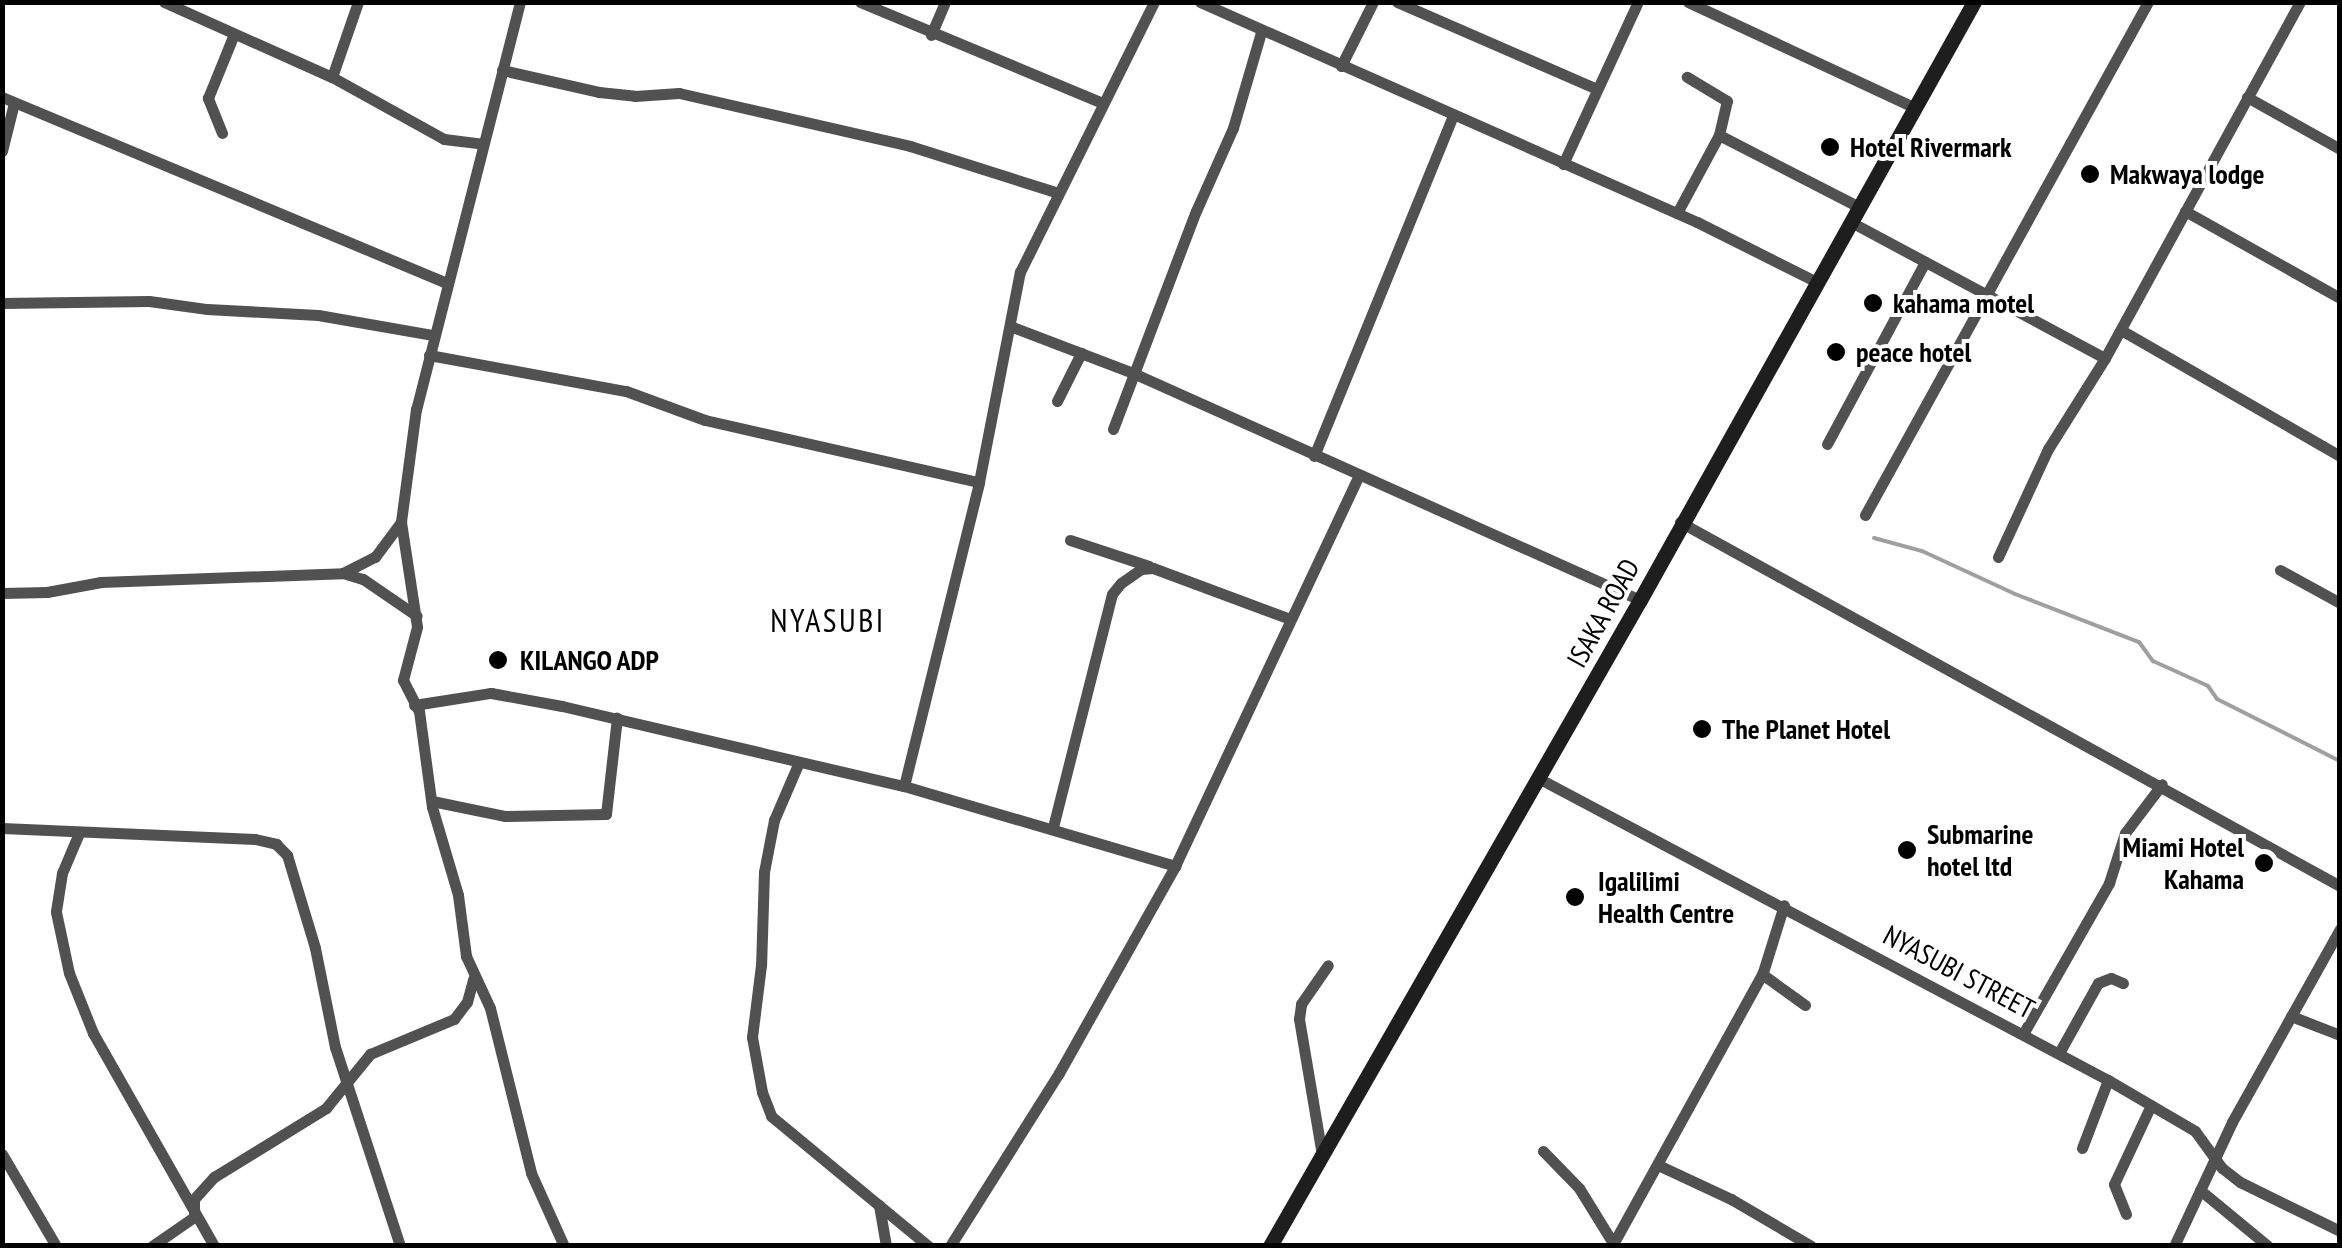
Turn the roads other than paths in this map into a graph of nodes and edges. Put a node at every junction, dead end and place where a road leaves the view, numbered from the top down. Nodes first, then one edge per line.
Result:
1 (164, 2) edge
2 (358, 2) edge
3 (520, 2) edge
4 (860, 2) edge
5 (945, 2) edge
6 (1154, 2) edge
7 (1200, 2) edge
8 (1373, 2) edge
9 (1397, 2) edge
10 (1638, 2) edge
11 (1688, 2) edge
12 (1974, 2) edge
13 (2148, 2) edge
14 (2300, 2) edge
15 (1262, 32) junction
16 (234, 34) junction
17 (931, 35) junction
18 (1341, 66) junction
19 (502, 70) junction
20 (332, 77) junction
21 (1686, 77) dead end
22 (1597, 90) junction
23 (2247, 97) junction
24 (8, 100) edge
25 (1103, 104) junction
26 (1915, 108) junction
27 (1453, 116) junction
28 (222, 133) dead end
29 (1720, 136) junction
30 (482, 144) junction
31 (2340, 149) edge
32 (2, 151) edge
33 (1563, 164) junction
34 (1058, 193) junction
35 (1859, 207) junction
36 (2184, 212) junction
37 (1677, 214) junction
38 (1850, 222) junction
39 (1925, 262) junction
40 (1815, 281) junction
41 (446, 283) junction
42 (1988, 296) junction
43 (2340, 298) edge
44 (2, 302) edge
45 (1010, 326) junction
46 (2121, 330) junction
47 (433, 335) junction
48 (1081, 353) junction
49 (428, 354) junction
50 (2105, 358) junction
51 (1133, 374) junction
52 (1057, 401) dead end
53 (1114, 429) dead end
54 (1827, 444) dead end
55 (1314, 456) junction
56 (2340, 456) edge
57 (1359, 475) junction
58 (979, 482) junction
59 (1865, 515) dead end
60 (401, 522) junction
61 (1680, 522) junction
62 (1070, 540) dead end
63 (1998, 557) dead end
64 (1153, 568) junction
65 (2280, 570) dead end
66 (342, 573) junction
67 (2, 593) edge
68 (1640, 600) junction
69 (2340, 603) edge
70 (416, 616) junction
71 (1290, 619) junction
72 (414, 705) junction
73 (616, 718) junction
74 (800, 762) junction
75 (1538, 778) junction
76 (2162, 784) junction
77 (904, 786) junction
78 (432, 802) junction
79 (1054, 827) junction
80 (2, 828) edge
81 (80, 833) junction
82 (1175, 866) junction
83 (2340, 886) edge
84 (1784, 905) junction
85 (2340, 928) edge
86 (1328, 965) dead end
87 (1762, 974) junction
88 (473, 979) junction
89 (2123, 983) dead end
90 (1805, 1006) dead end
91 (2291, 1016) junction
92 (2023, 1034) junction
93 (2340, 1036) edge
94 (2059, 1053) junction
95 (2108, 1080) junction
96 (346, 1084) junction
97 (2151, 1104) junction
98 (2082, 1148) dead end
99 (1543, 1150) dead end
100 (2, 1154) edge
101 (1322, 1154) junction
102 (2215, 1157) junction
103 (1658, 1165) junction
104 (2200, 1190) junction
105 (879, 1205) junction
106 (2126, 1214) dead end
107 (194, 1217) junction
108 (2340, 1231) edge
109 (1612, 1244) edge
110 (1270, 1245) edge
111 (56, 1246) edge
112 (152, 1246) edge
113 (214, 1246) edge
114 (400, 1246) edge
115 (564, 1246) edge
116 (886, 1246) edge
117 (928, 1246) edge
118 (950, 1246) edge
119 (1811, 1246) edge
120 (2174, 1246) edge
121 (2268, 1246) edge

1 - 16 street
2 - 20 street
3 - 19 street
4 - 17 street
5 - 17 street
6 - 25 street
7 - 15 street
8 - 18 street
9 - 22 street
10 - 22 street
11 - 26 street
12 - 26 street, ISAKA ROAD
13 - 42 street
14 - 23 street
15 - 18 street
15 - 51 street
16 - 20 street
16 - 28 street
17 - 25 street
18 - 27 street
19 - 30 street
19 - 34 street
20 - 30 street
21 - 29 street
22 - 33 street
23 - 31 street
23 - 36 street
24 - 32 street
24 - 41 street
25 - 34 street
26 - 35 street, ISAKA ROAD
27 - 33 street
27 - 55 street
29 - 35 street
29 - 37 street
30 - 41 street
33 - 37 street
34 - 45 street
35 - 38 street, ISAKA ROAD
36 - 43 street
36 - 46 street
37 - 40 street
38 - 39 street
38 - 40 street, ISAKA ROAD
39 - 42 street
39 - 54 street
40 - 61 street, ISAKA ROAD
41 - 47 street
42 - 50 street
42 - 59 street
44 - 47 street
45 - 48 street
45 - 58 street
46 - 50 street
46 - 56 street
47 - 49 street
48 - 51 street
48 - 52 street
49 - 58 street
49 - 60 street
50 - 63 street
51 - 53 street
51 - 55 street
55 - 57 street
57 - 68 street
57 - 71 street
58 - 77 street
60 - 66 street
60 - 70 street
61 - 68 street, ISAKA ROAD
61 - 76 street
62 - 64 street
64 - 71 street
64 - 79 street
65 - 69 street
66 - 67 street
66 - 70 street
68 - 75 street, ISAKA ROAD
70 - 72 street
71 - 82 street
72 - 73 street
72 - 78 street
73 - 74 street
73 - 78 street
74 - 77 street
74 - 105 street
75 - 84 street, NYASUBI STREET
75 - 101 street, ISAKA ROAD
76 - 83 street
76 - 92 street
77 - 79 street
78 - 88 street
79 - 82 street
80 - 81 street
81 - 96 street
81 - 107 street
82 - 118 street
84 - 87 street
84 - 92 street, NYASUBI STREET
85 - 91 street
86 - 101 street
87 - 90 street
87 - 103 street
88 - 96 street
88 - 115 street
89 - 94 street
91 - 93 street
91 - 102 street
92 - 94 street, NYASUBI STREET
94 - 95 street, NYASUBI STREET
95 - 97 street, NYASUBI STREET
95 - 98 street
96 - 107 street
96 - 114 street
97 - 102 street, NYASUBI STREET
97 - 106 street
99 - 109 street
100 - 111 street
101 - 110 street, ISAKA ROAD
102 - 104 street
102 - 108 street, NYASUBI STREET
103 - 109 street
103 - 119 street
104 - 120 street
104 - 121 street
105 - 116 street
105 - 117 street
107 - 112 street
107 - 113 street

